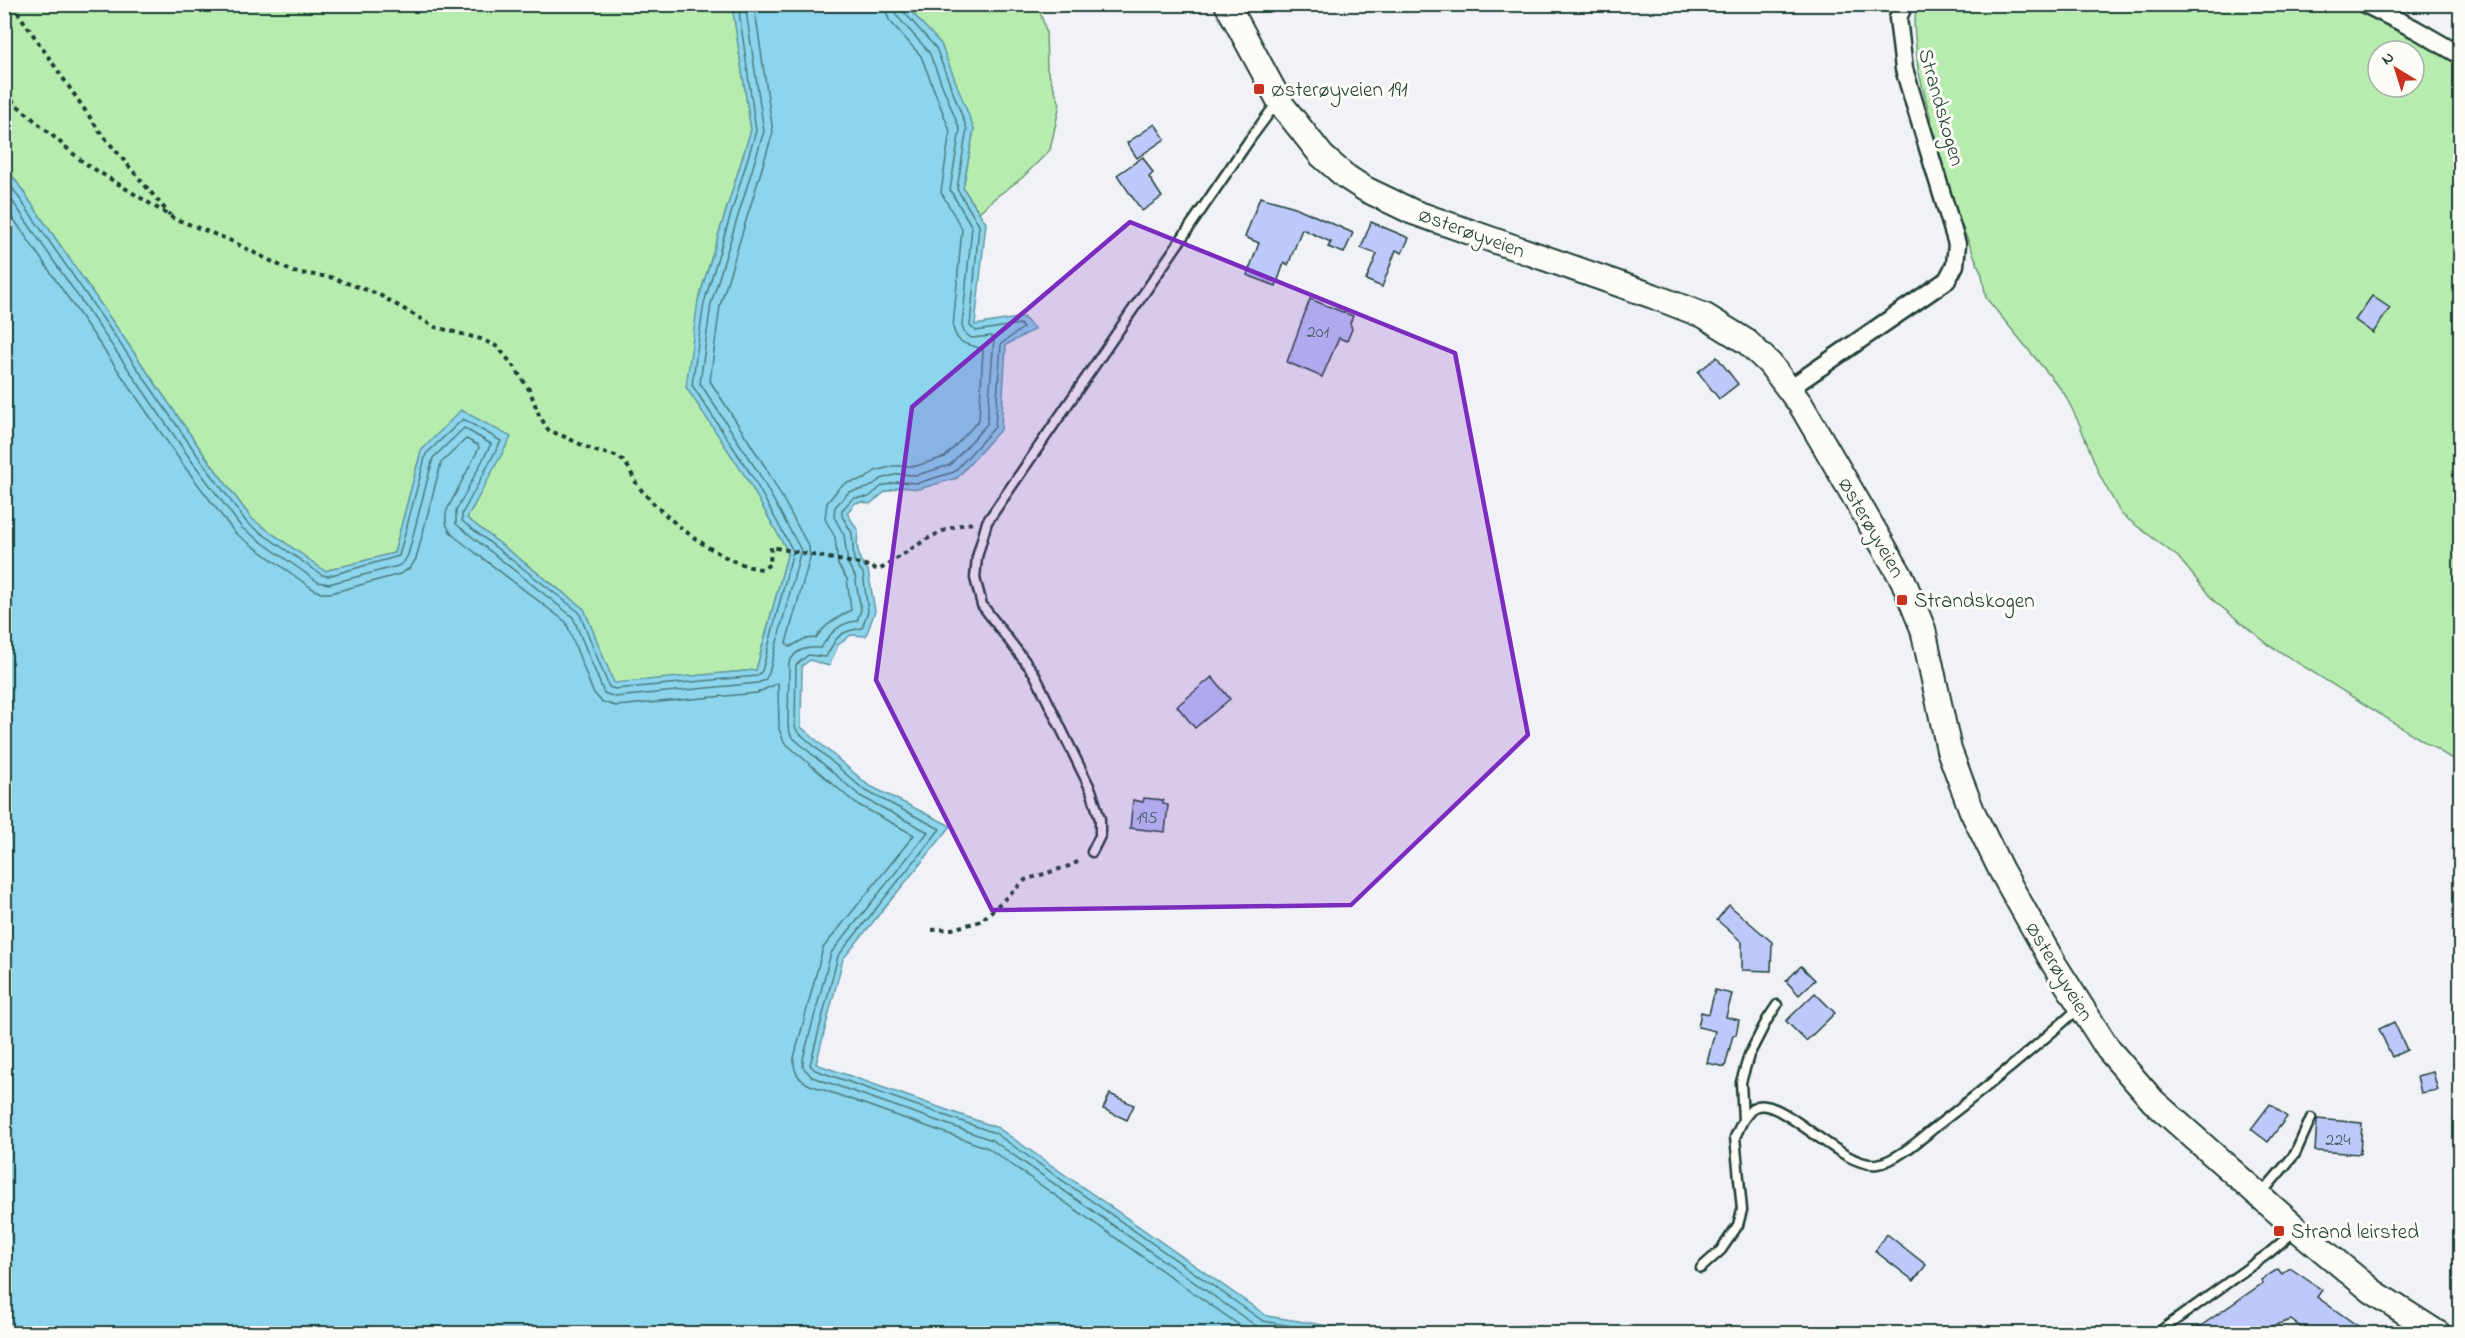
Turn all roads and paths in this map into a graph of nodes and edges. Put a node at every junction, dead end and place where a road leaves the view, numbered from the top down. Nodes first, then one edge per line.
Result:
1 (12, 4) edge
2 (1227, 4) edge
3 (1904, 4) edge
4 (2365, 4) edge
5 (2460, 55) edge
6 (4, 94) edge
7 (1281, 104) junction
8 (173, 218) junction
9 (1790, 388) junction
10 (987, 522) junction
11 (1092, 852) joint
12 (932, 930) dead end
13 (1777, 1005) dead end
14 (2080, 1007) junction
15 (2312, 1118) dead end
16 (1743, 1120) junction
17 (2259, 1196) junction
18 (2297, 1229) junction
19 (1701, 1268) dead end
20 (2156, 1334) edge
21 (2439, 1334) edge

1 - 8 path
2 - 7 main road, Østerøyveien
3 - 9 street, Strandskogen
4 - 5 street
6 - 8 path
7 - 9 main road, Østerøyveien
7 - 10 lane
8 - 10 path
9 - 14 main road, Østerøyveien
10 - 11 lane
11 - 12 path
13 - 16 lane
14 - 16 lane
14 - 17 main road, Østerøyveien
15 - 17 lane
16 - 19 lane
17 - 18 main road, Østerøyveien
18 - 20 lane
18 - 21 main road, Østerøyveien

